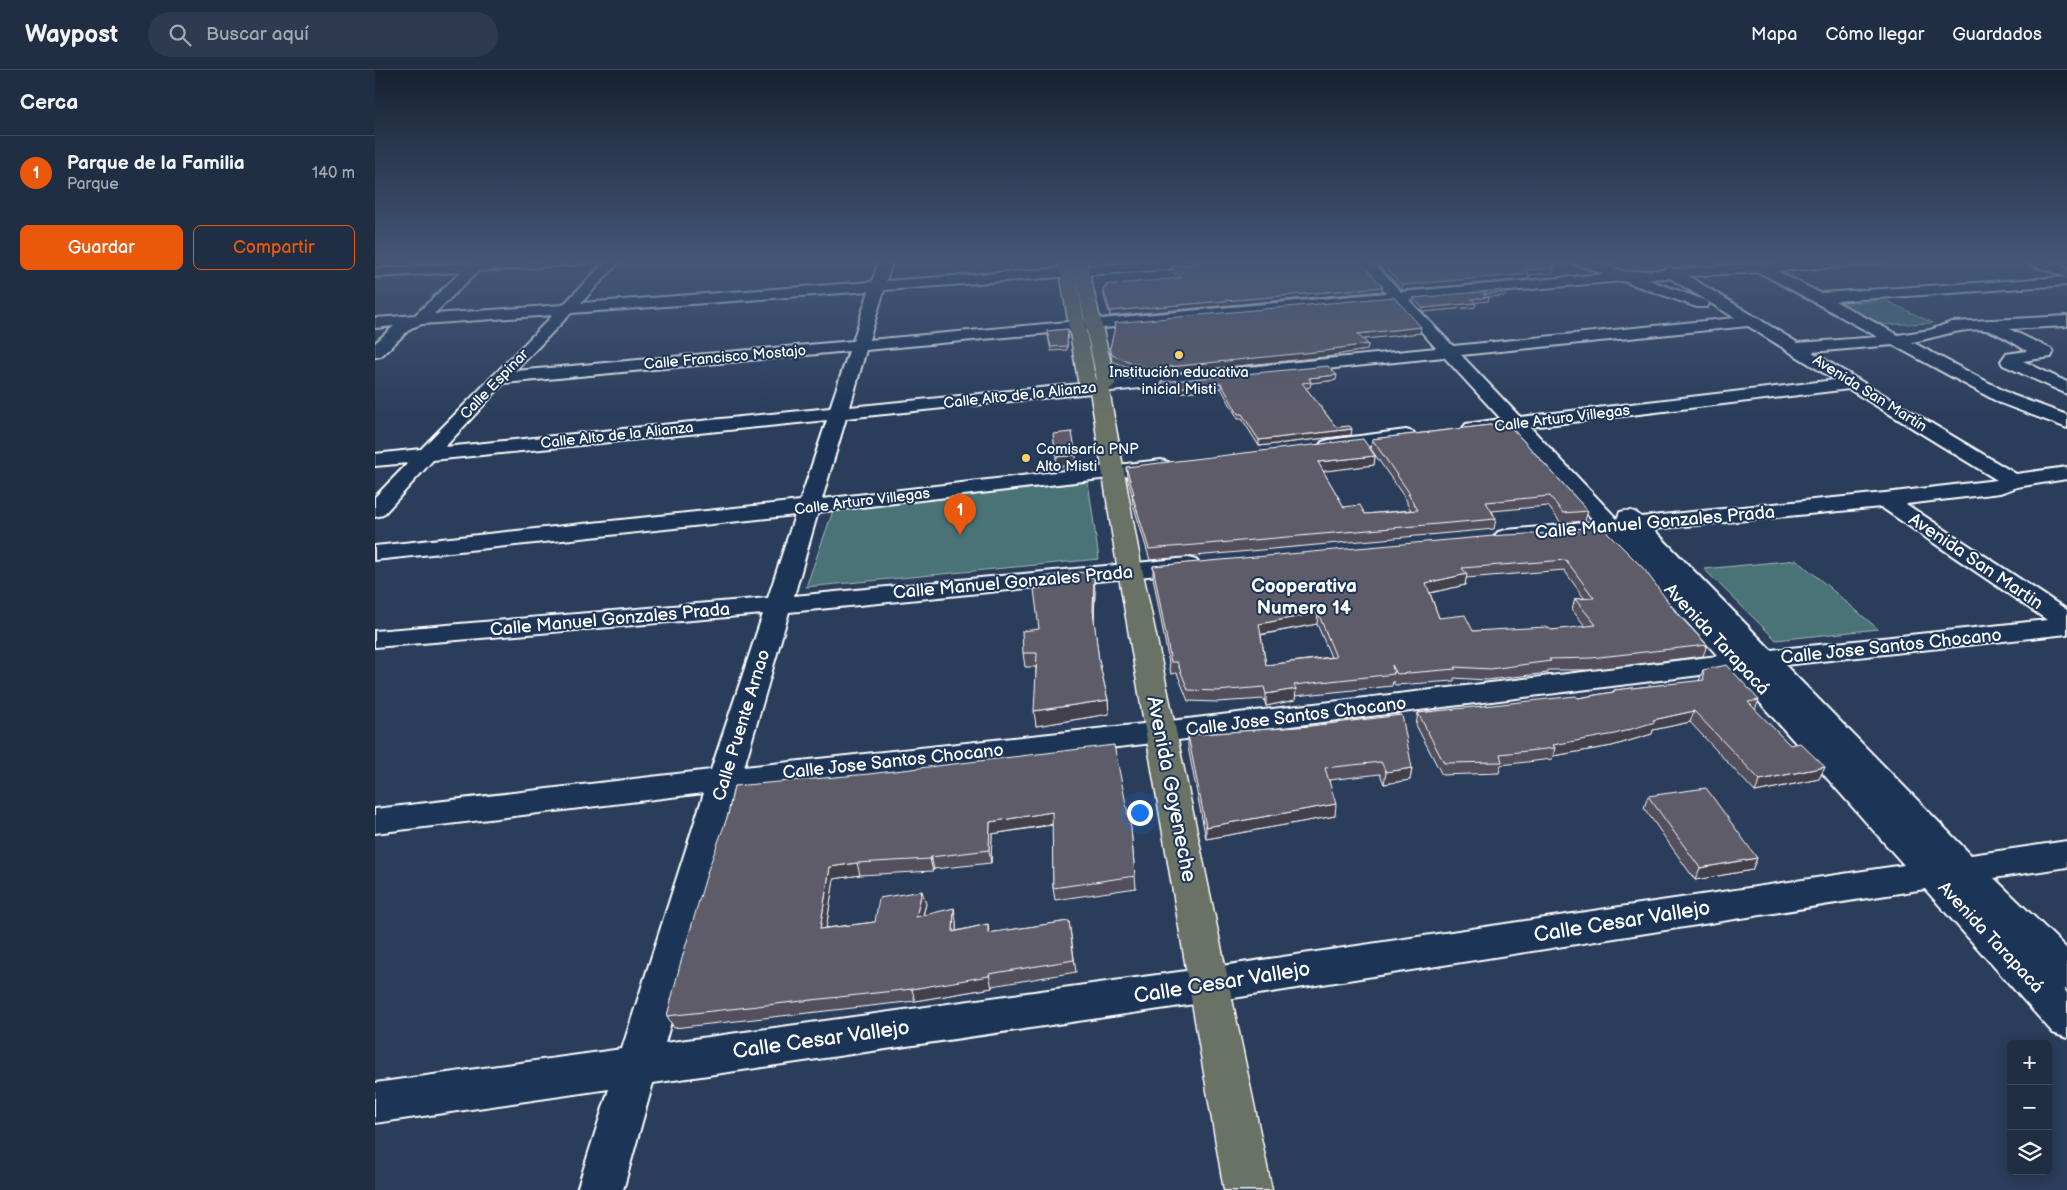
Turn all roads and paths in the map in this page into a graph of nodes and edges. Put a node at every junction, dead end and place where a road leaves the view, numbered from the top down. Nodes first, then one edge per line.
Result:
1 (427, 312) edge
2 (523, 312) edge
3 (564, 312) edge
4 (870, 312) edge
5 (1076, 312) edge
6 (1091, 312) edge
7 (1224, 312) edge
8 (1420, 312) edge
9 (1722, 312) edge
10 (1733, 312) edge
11 (1844, 312) edge
12 (419, 320) junction
13 (2067, 321) edge
14 (1748, 322) junction
15 (375, 323) edge
16 (1095, 324) junction
17 (1988, 325) junction
18 (1077, 326) junction
19 (1896, 340) junction
20 (859, 344) junction
21 (1797, 348) junction
22 (1459, 351) junction
23 (375, 352) edge
24 (375, 366) edge
25 (499, 378) junction
26 (1854, 383) junction
27 (1099, 387) junction
28 (2067, 390) edge
29 (2058, 395) edge
30 (2006, 399) junction
31 (838, 413) junction
32 (2066, 417) edge
33 (1536, 421) junction
34 (1515, 423) junction
35 (1454, 431) edge
36 (1424, 434) edge
37 (1554, 439) dead end
38 (1306, 448) edge
39 (427, 454) junction
40 (375, 460) edge
41 (1178, 464) edge
42 (1112, 471) junction
43 (2067, 473) edge
44 (2012, 481) junction
45 (1885, 500) junction
46 (808, 507) junction
47 (375, 510) edge
48 (1622, 519) junction
49 (1489, 538) edge
50 (375, 553) edge
51 (1205, 564) edge
52 (1130, 570) junction
53 (779, 605) junction
54 (2067, 622) edge
55 (2067, 626) edge
56 (375, 639) edge
57 (1752, 661) junction
58 (1162, 732) junction
59 (724, 780) junction
60 (375, 821) edge
61 (2067, 854) edge
62 (1948, 872) junction
63 (2067, 974) edge
64 (1208, 985) junction
65 (2067, 1020) edge
66 (637, 1064) junction
67 (375, 1103) edge
68 (600, 1190) edge
69 (1248, 1190) edge

1 - 12 street
2 - 12 street
3 - 25 street, Calle Espinar
4 - 20 street, Calle Puente Arnao
5 - 18 main road
6 - 16 main road, Avenida Goyeneche
7 - 16 street, Calle Francisco Mostajo
8 - 22 street, Avenida Tarapacá
9 - 14 street
10 - 14 street, Avenida San Martín
11 - 19 street
12 - 15 street
12 - 23 street
12 - 24 street
13 - 17 street
14 - 21 street, Avenida San Martín
14 - 22 street, Calle Alto de la Alianza
16 - 18 street, Calle Francisco Mostajo
16 - 27 main road, Avenida Goyeneche
17 - 19 street
17 - 28 street
18 - 20 street, Calle Francisco Mostajo
18 - 27 main road
19 - 21 street
19 - 30 street
20 - 25 street, Calle Francisco Mostajo
20 - 31 street, Calle Puente Arnao
21 - 26 street, Avenida San Martín
22 - 27 street, Calle Alto de la Alianza
22 - 33 street, Avenida Tarapacá
22 - 34 street, Avenida Tarapacá
25 - 39 street, Calle Espinar
26 - 33 street, Calle Arturo Villegas
26 - 44 street, Avenida San Martín
27 - 31 street, Calle Alto de la Alianza
27 - 42 main road, Avenida Goyeneche
29 - 30 street
29 - 32 street
30 - 32 street
31 - 39 street, Calle Alto de la Alianza
31 - 46 street, Calle Puente Arnao
33 - 34 street, Calle Arturo Villegas
33 - 37 street, Avenida Tarapacá
34 - 35 street, Calle Arturo Villegas
34 - 48 street, Avenida Tarapacá
36 - 38 street
39 - 40 street, Calle Alto de la Alianza
39 - 47 street, Calle Espinar
41 - 42 street, Calle Arturo Villegas
42 - 46 street, Calle Arturo Villegas
42 - 52 main road, Avenida Goyeneche
43 - 44 street, Calle Manuel Gonzales Prada
44 - 45 street, Calle Manuel Gonzales Prada
45 - 48 street, Calle Manuel Gonzales Prada
45 - 54 street, Avenida San Martin
46 - 50 street, Calle Arturo Villegas
46 - 53 street, Calle Puente Arnao
48 - 49 street, Calle Manuel Gonzales Prada
48 - 57 street, Avenida Tarapacá
51 - 52 street, Calle Manuel Gonzales Prada
52 - 53 street, Calle Manuel Gonzales Prada
52 - 58 main road, Avenida Goyeneche
53 - 56 street, Calle Manuel Gonzales Prada
53 - 59 street, Calle Puente Arnao
55 - 57 street, Calle Jose Santos Chocano
57 - 58 street, Calle Jose Santos Chocano
57 - 62 street, Avenida Tarapacá
58 - 59 street, Calle Jose Santos Chocano
58 - 64 main road, Avenida Goyeneche
59 - 60 street, Calle Jose Santos Chocano
59 - 66 street, Calle Puente Arnao
61 - 62 street, Calle Cesar Vallejo
62 - 63 street, Avenida Tarapacá
62 - 64 street, Calle Cesar Vallejo
62 - 65 street, Avenida Tarapacá
64 - 66 street, Calle Cesar Vallejo
64 - 69 main road, Avenida Goyeneche
66 - 67 street, Calle Cesar Vallejo
66 - 68 street, Calle Puente Arnao

